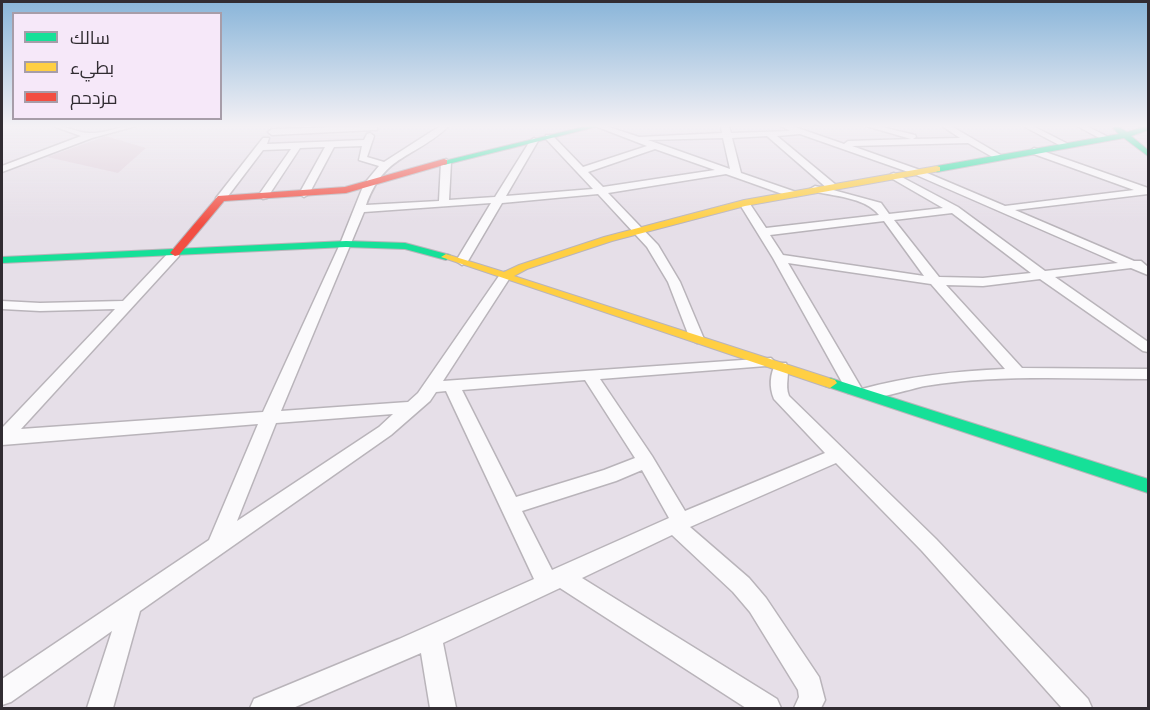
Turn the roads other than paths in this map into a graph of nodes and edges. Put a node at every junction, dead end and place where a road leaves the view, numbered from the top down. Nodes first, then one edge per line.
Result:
1 (27, 159) edge
2 (251, 159) edge
3 (288, 159) edge
4 (323, 159) edge
5 (366, 159) edge
6 (393, 159) edge
7 (458, 159) edge
8 (523, 159) edge
9 (570, 159) edge
10 (616, 159) edge
11 (693, 159) edge
12 (729, 159) edge
13 (798, 159) edge
14 (881, 159) edge
15 (987, 159) edge
16 (1057, 159) edge
17 (446, 162) junction
18 (17, 163) junction
19 (2, 164) edge
20 (385, 165) junction
21 (2, 169) edge
22 (581, 171) junction
23 (731, 172) junction
24 (917, 172) junction
25 (894, 176) junction
26 (369, 184) junction
27 (832, 187) junction
28 (815, 189) junction
29 (600, 191) junction
30 (1148, 191) edge
31 (304, 194) junction
32 (792, 194) junction
33 (263, 196) junction
34 (221, 198) junction
35 (499, 201) junction
36 (744, 203) junction
37 (444, 204) junction
38 (358, 209) junction
39 (954, 209) junction
40 (1005, 209) junction
41 (885, 216) junction
42 (640, 231) junction
43 (763, 232) junction
44 (346, 244) junction
45 (175, 253) junction
46 (779, 258) junction
47 (2, 260) edge
48 (462, 261) junction
49 (1145, 266) edge
50 (505, 276) junction
51 (1044, 276) junction
52 (935, 280) junction
53 (2, 305) edge
54 (124, 305) junction
55 (697, 339) junction
56 (1149, 348) edge
57 (774, 363) junction
58 (1149, 374) edge
59 (1019, 375) junction
60 (591, 377) junction
61 (452, 386) junction
62 (431, 387) junction
63 (861, 391) junction
64 (413, 407) junction
65 (270, 416) junction
66 (5, 430) edge
67 (838, 455) junction
68 (646, 461) junction
69 (1149, 486) edge
70 (509, 507) junction
71 (677, 524) junction
72 (216, 548) junction
73 (554, 579) junction
74 (131, 605) junction
75 (430, 639) junction
76 (2, 693) edge
77 (100, 708) edge
78 (263, 708) edge
79 (443, 708) edge
80 (768, 708) edge
81 (807, 708) edge
82 (1079, 708) edge

1 - 18 street
2 - 34 street
3 - 33 street
4 - 31 street
5 - 20 street
6 - 20 street
7 - 17 street
8 - 35 street
9 - 22 street
10 - 22 street
11 - 23 street
12 - 23 street
13 - 27 street
14 - 24 street
15 - 24 street
16 - 30 street
17 - 26 street
17 - 37 street
18 - 19 street
18 - 21 street
20 - 26 street
22 - 29 street
23 - 29 street
23 - 32 street
24 - 25 street
24 - 40 street
25 - 27 street
25 - 39 street
26 - 31 street
26 - 38 street
27 - 28 street
28 - 32 street
28 - 41 street
29 - 35 street
29 - 42 street
30 - 40 street
31 - 33 street
32 - 36 street
33 - 34 street
34 - 45 street
35 - 37 street
35 - 48 street
36 - 42 street
36 - 43 street
37 - 38 street
38 - 44 street
39 - 41 street
39 - 51 street
40 - 49 street
41 - 43 street
41 - 52 street
42 - 50 street
42 - 55 street
43 - 46 street
44 - 45 street
44 - 48 street
44 - 65 street
45 - 47 street
45 - 54 street
46 - 52 street
46 - 63 street
48 - 50 street
49 - 51 street
50 - 55 street
50 - 62 street
51 - 52 street
51 - 56 street
52 - 59 street
53 - 54 street
54 - 66 street
55 - 57 street
57 - 60 street
57 - 63 street
57 - 67 street
58 - 59 street
59 - 63 street
60 - 61 street
60 - 68 street
61 - 62 street
61 - 70 street
62 - 64 street
63 - 69 street
64 - 65 street
64 - 72 street
65 - 66 street
65 - 72 street
67 - 71 street
67 - 82 street
68 - 70 street
68 - 71 street
70 - 73 street
71 - 73 street
71 - 81 street
72 - 74 street
73 - 75 street
73 - 80 street
74 - 76 street
74 - 77 street
75 - 78 street
75 - 79 street

